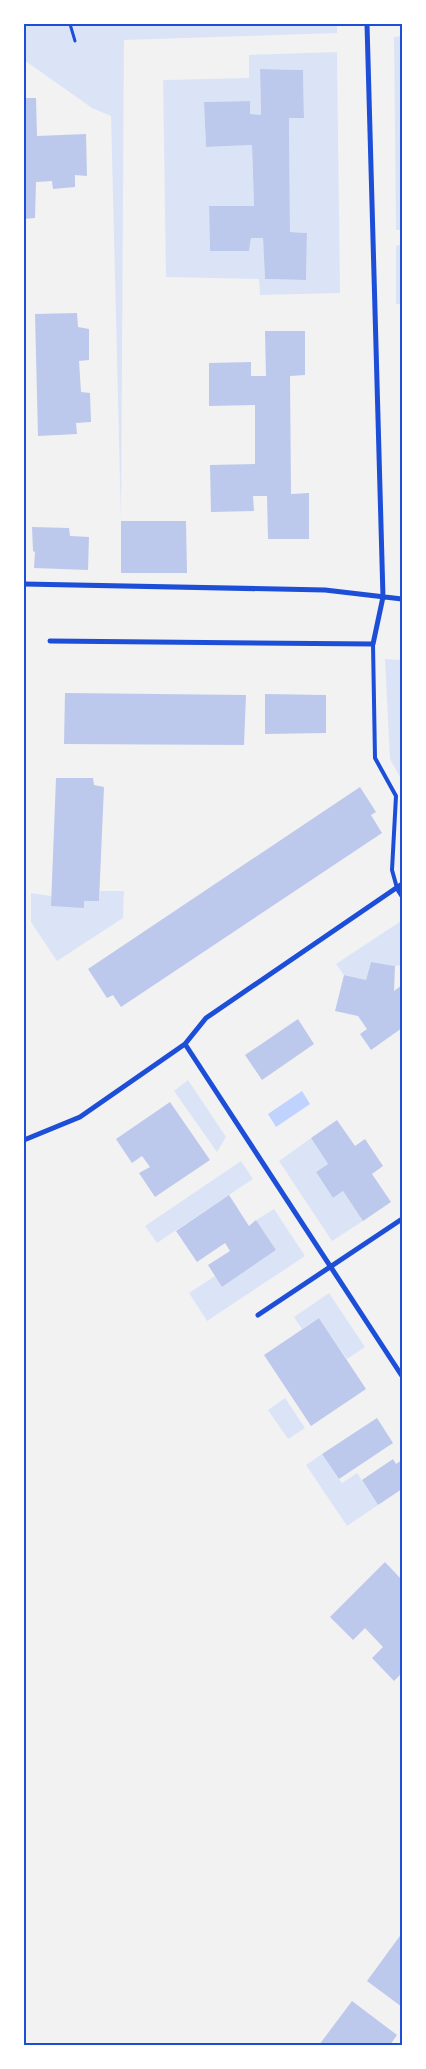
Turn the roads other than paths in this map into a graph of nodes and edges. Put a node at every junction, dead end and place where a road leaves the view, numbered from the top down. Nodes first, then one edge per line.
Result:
1 (366, 24) edge
2 (24, 584) edge
3 (383, 597) junction
4 (402, 599) edge
5 (50, 640) dead end
6 (373, 644) junction
7 (402, 884) edge
8 (397, 888) junction
9 (402, 896) edge
10 (185, 1044) junction
11 (24, 1140) edge
12 (402, 1219) edge
13 (330, 1267) junction
14 (258, 1316) dead end
15 (402, 1376) edge

1 - 3 street
2 - 3 street
3 - 4 street
3 - 6 street
5 - 6 street
6 - 8 lane
7 - 8 street
8 - 9 street
8 - 10 street
10 - 11 street
10 - 13 street
12 - 13 street
13 - 14 street
13 - 15 street

